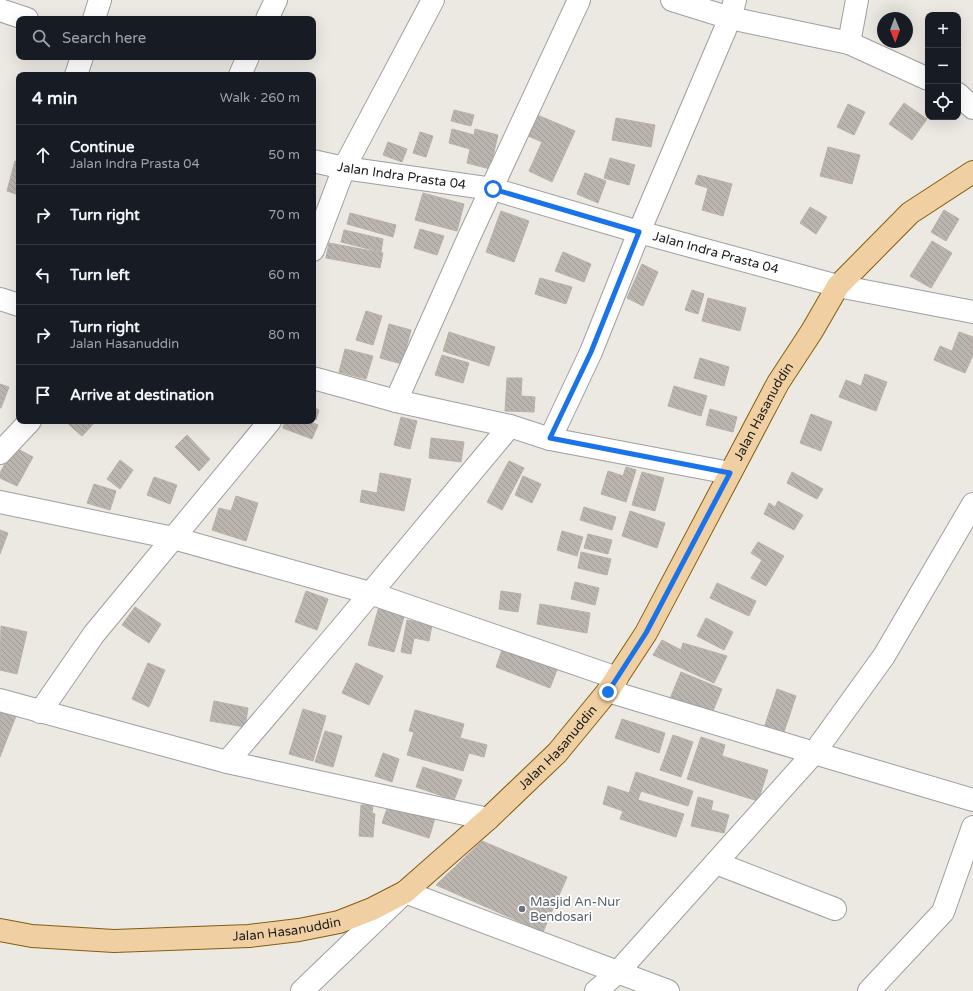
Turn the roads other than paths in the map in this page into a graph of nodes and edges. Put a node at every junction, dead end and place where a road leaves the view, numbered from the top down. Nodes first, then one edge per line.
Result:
1 (100, 0) edge
2 (276, 0) edge
3 (433, 0) edge
4 (579, 0) edge
5 (672, 0) edge
6 (857, 0) edge
7 (733, 9) edge
8 (0, 10) edge
9 (18, 16) edge
10 (95, 16) edge
11 (268, 16) edge
12 (849, 43) junction
13 (81, 60) edge
14 (247, 60) edge
15 (77, 72) edge
16 (241, 72) edge
17 (925, 78) edge
18 (961, 97) edge
19 (973, 108) edge
20 (316, 161) edge
21 (344, 168) junction
22 (973, 172) edge
23 (493, 189) junction
24 (639, 232) junction
25 (316, 242) edge
26 (838, 286) junction
27 (0, 299) edge
28 (16, 303) edge
29 (973, 312) edge
30 (316, 379) edge
31 (396, 401) junction
32 (27, 424) edge
33 (268, 424) edge
34 (510, 426) junction
35 (550, 438) junction
36 (0, 453) edge
37 (730, 473) junction
38 (0, 502) edge
39 (973, 504) edge
40 (173, 538) junction
41 (370, 593) junction
42 (613, 685) junction
43 (0, 700) edge
44 (40, 712) junction
45 (814, 753) junction
46 (227, 762) junction
47 (973, 800) edge
48 (488, 819) junction
49 (973, 828) edge
50 (716, 863) junction
51 (405, 892) junction
52 (835, 909) dead end
53 (0, 930) edge
54 (617, 973) junction
55 (302, 991) edge
56 (596, 991) edge
57 (668, 991) edge
58 (869, 991) edge

1 - 10 street
2 - 11 street
3 - 21 street
4 - 23 street
5 - 7 street
6 - 12 street
7 - 12 street
7 - 24 street
8 - 9 street
12 - 17 street
13 - 15 street
14 - 16 street
18 - 19 street
20 - 21 street, Jalan Indra Prasta 04
21 - 23 street, Jalan Indra Prasta 04
21 - 25 street
22 - 26 main road, Jalan Hasanuddin
23 - 24 street, Jalan Indra Prasta 04
23 - 31 street
24 - 26 street, Jalan Indra Prasta 04
24 - 35 street
26 - 29 street, Jalan Indra Prasta 04
26 - 37 main road, Jalan Hasanuddin
27 - 28 street
30 - 31 street
31 - 34 street
32 - 36 street
33 - 40 street
34 - 35 street
34 - 41 street
35 - 37 street
37 - 42 main road, Jalan Hasanuddin
38 - 40 street
39 - 45 street
40 - 41 street
40 - 44 street
41 - 42 street
41 - 46 street
42 - 45 street
42 - 48 main road, Jalan Hasanuddin
43 - 44 street
44 - 46 street
45 - 47 street
45 - 50 street
46 - 48 street
48 - 51 main road, Jalan Hasanuddin
49 - 58 street
50 - 52 street
50 - 54 street
51 - 53 main road, Jalan Hasanuddin
51 - 54 street
51 - 55 street
54 - 56 street
54 - 57 street

